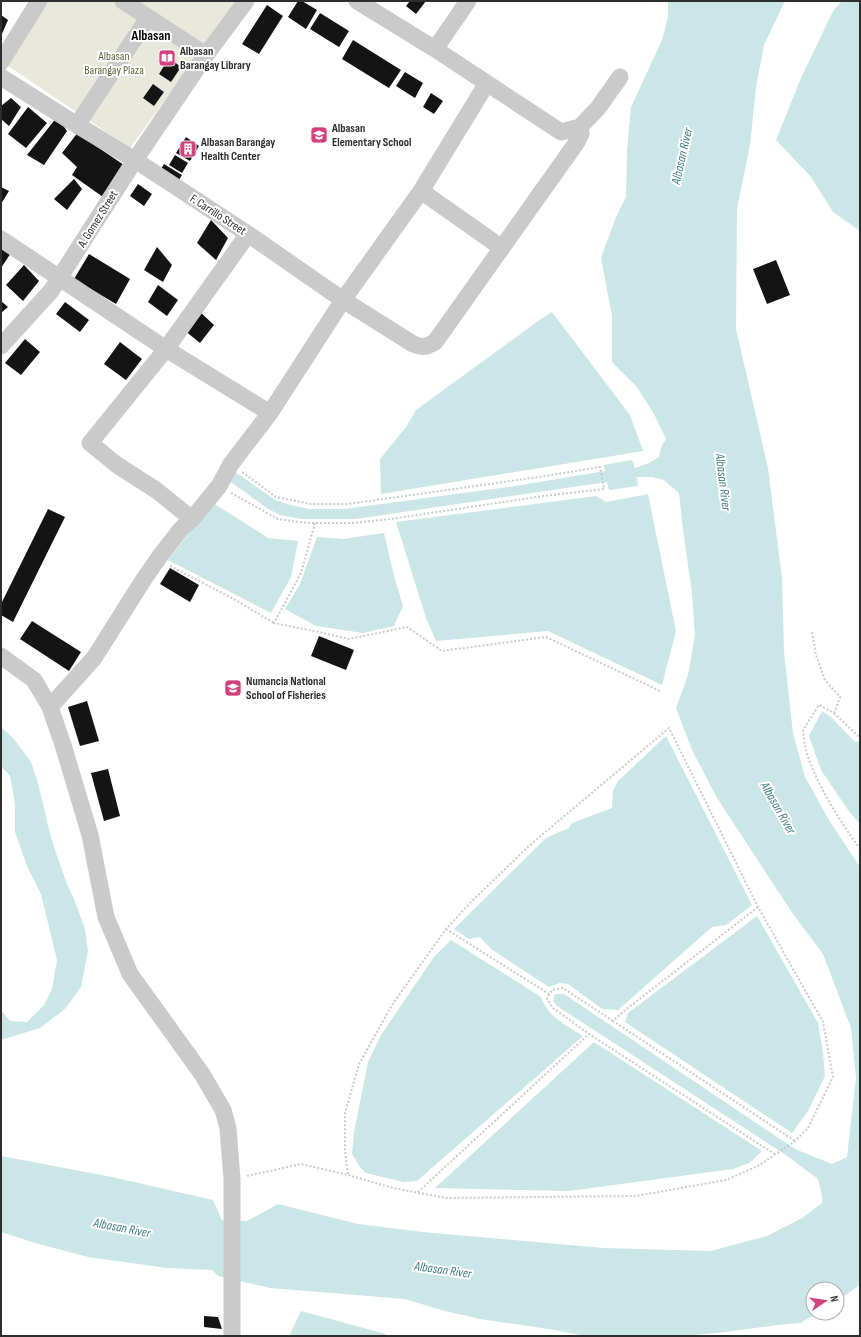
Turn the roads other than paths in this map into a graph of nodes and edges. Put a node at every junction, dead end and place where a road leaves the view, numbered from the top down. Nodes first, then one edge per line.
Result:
1 (39, 1) edge
2 (123, 1) edge
3 (246, 1) edge
4 (357, 1) edge
5 (468, 1) edge
6 (148, 18) junction
7 (435, 49) junction
8 (206, 55) junction
9 (1, 62) edge
10 (1, 77) edge
11 (620, 77) dead end
12 (487, 83) junction
13 (77, 125) junction
14 (580, 127) junction
15 (135, 160) junction
16 (421, 191) junction
17 (248, 234) junction
18 (1, 239) edge
19 (502, 248) junction
20 (60, 278) junction
21 (343, 300) junction
22 (1, 346) edge
23 (166, 349) junction
24 (270, 413) junction
25 (192, 518) junction
26 (1, 656) edge
27 (50, 707) junction
28 (232, 1336) edge

1 - 9 street
2 - 6 street
3 - 8 street, A. Gomez Street
4 - 7 street
5 - 7 street
6 - 8 street
6 - 13 street
7 - 12 street
8 - 15 street, A. Gomez Street
10 - 13 street, F. Carrillo Street
11 - 14 street
12 - 14 street
12 - 16 street
13 - 15 street, F. Carrillo Street
14 - 19 street
15 - 17 street, F. Carrillo Street
15 - 20 street, A. Gomez Street
16 - 19 street
16 - 21 street
17 - 21 street, F. Carrillo Street
17 - 23 street
18 - 20 street
19 - 21 street, F. Carrillo Street
20 - 22 street, A. Gomez Street
20 - 23 street
21 - 24 street
23 - 24 street
23 - 25 street
24 - 25 street
25 - 27 street
26 - 27 street
27 - 28 street

